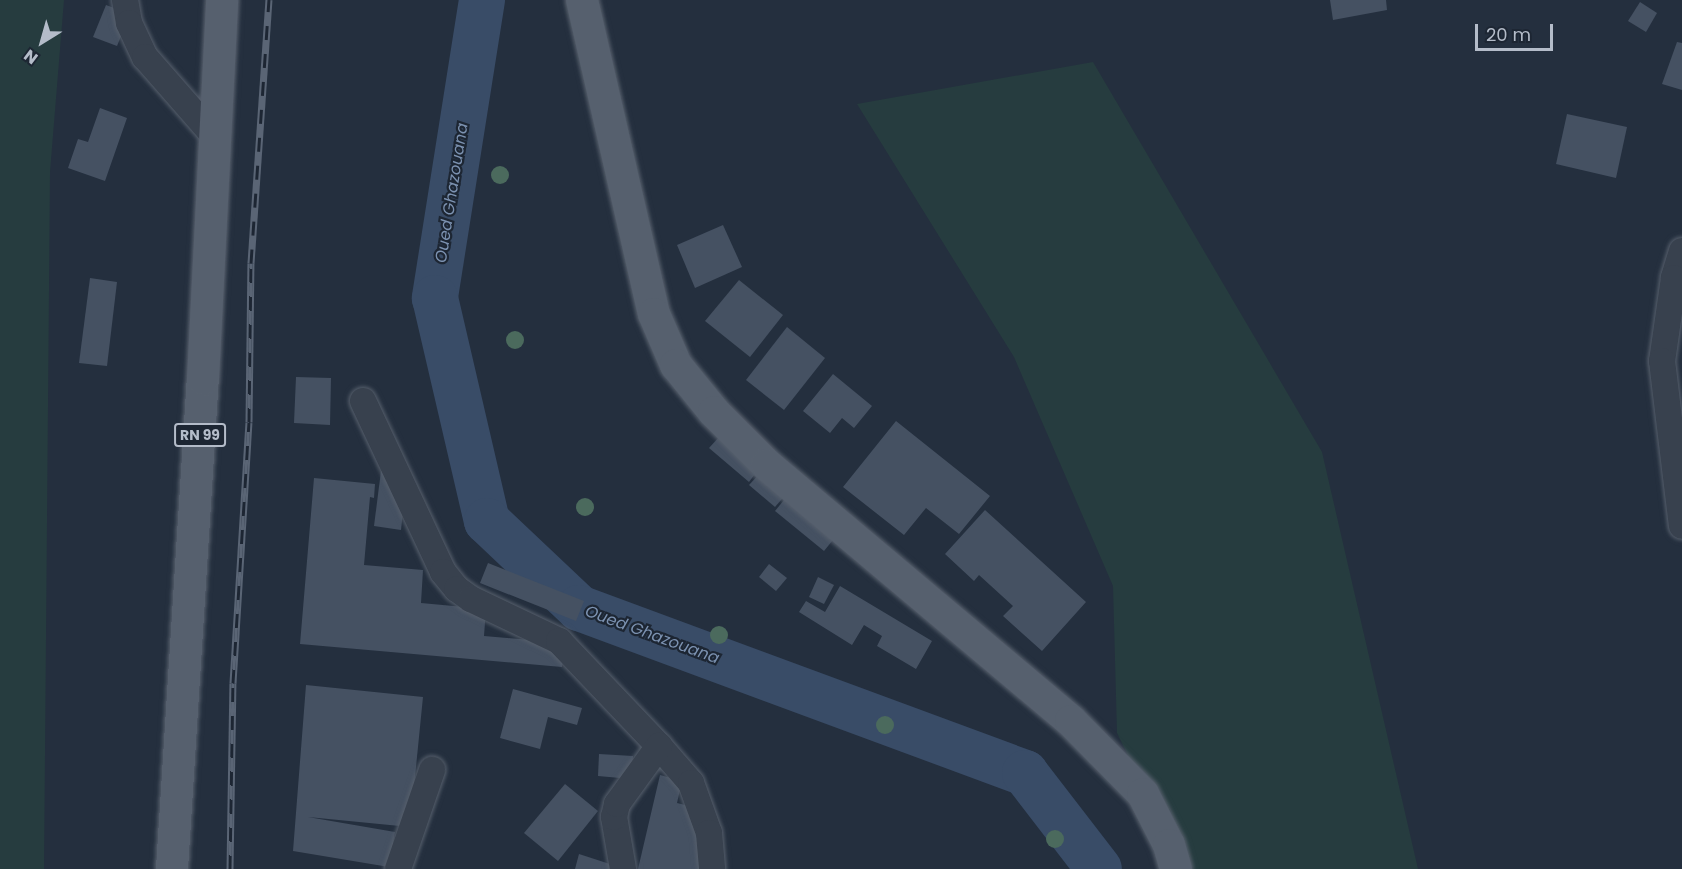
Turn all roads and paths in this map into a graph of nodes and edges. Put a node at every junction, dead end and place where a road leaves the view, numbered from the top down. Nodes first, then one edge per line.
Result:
1 (125, 0) edge
2 (222, 0) edge
3 (582, 0) edge
4 (215, 136) junction
5 (1682, 251) edge
6 (1672, 357) edge
7 (363, 401) dead end
8 (1682, 526) edge
9 (659, 746) junction
10 (432, 770) dead end
11 (172, 869) edge
12 (398, 869) edge
13 (623, 869) edge
14 (712, 869) edge
15 (1176, 869) edge

1 - 4 street
2 - 4 main road, RN 99
3 - 15 main road
4 - 11 main road, RN 99
5 - 6 street
6 - 8 street
7 - 9 street
9 - 13 street
9 - 14 street
10 - 12 street

